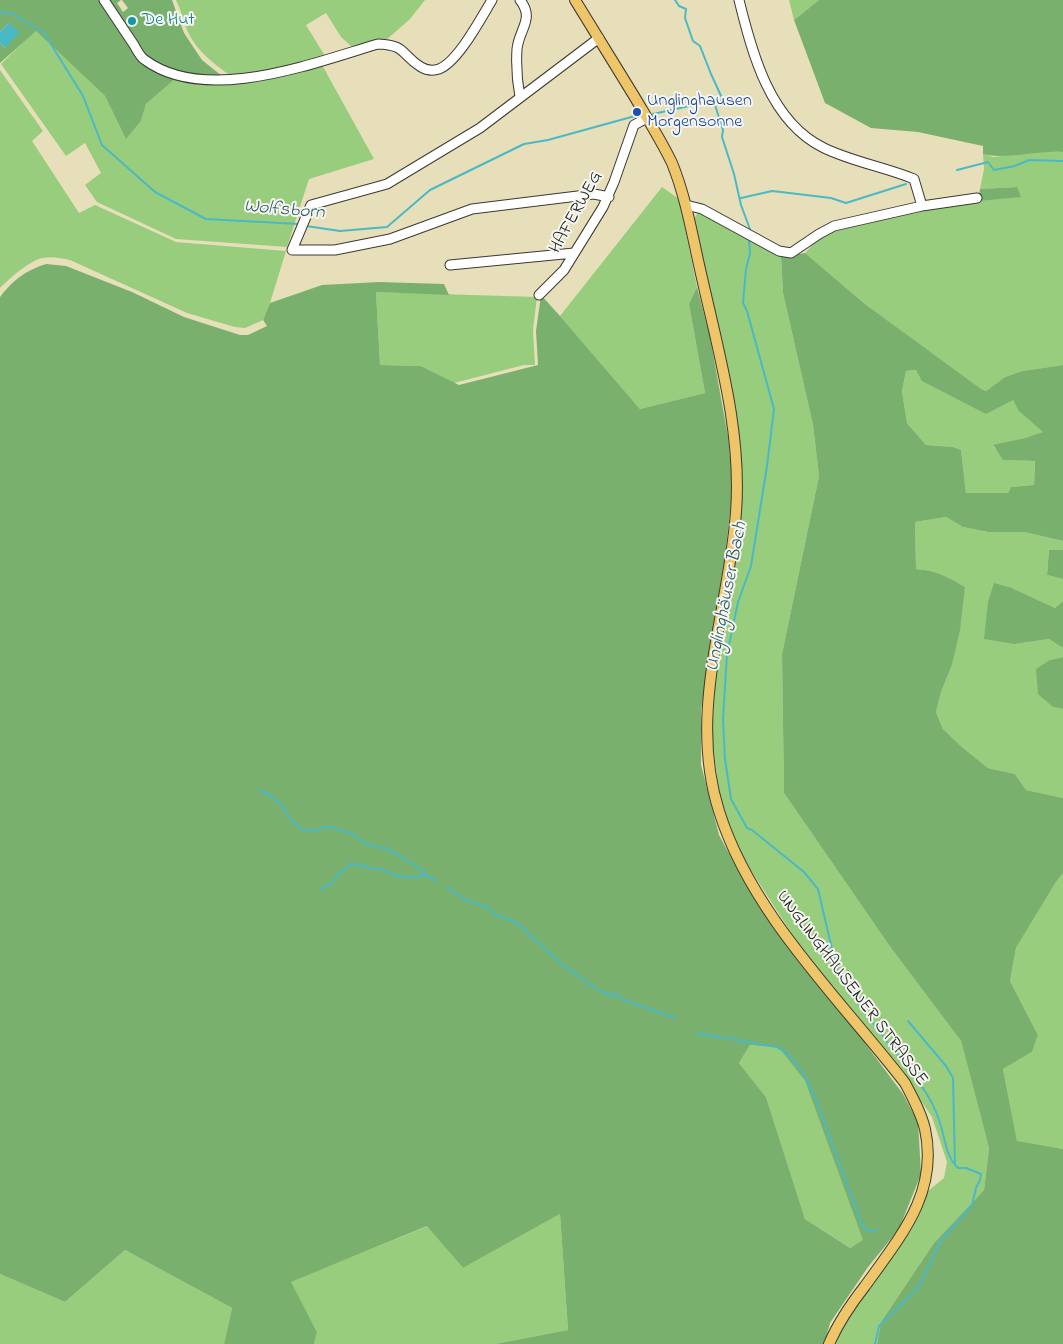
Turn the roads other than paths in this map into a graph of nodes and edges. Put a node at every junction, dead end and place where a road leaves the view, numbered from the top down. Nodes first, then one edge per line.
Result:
1 (104, 0) edge
2 (492, 0) edge
3 (520, 0) edge
4 (575, 0) edge
5 (739, 0) edge
6 (599, 38) junction
7 (520, 97) junction
8 (648, 118) junction
9 (609, 196) junction
10 (977, 198) dead end
11 (686, 205) junction
12 (922, 206) junction
13 (574, 253) junction
14 (450, 265) dead end
15 (539, 295) dead end
16 (829, 1344) edge

1 - 2 street
3 - 7 street
4 - 6 main road, UNGLINGHAUSENER STRASSE
5 - 12 street
6 - 7 street
6 - 8 main road, UNGLINGHAUSENER STRASSE
7 - 9 street
8 - 9 street, HAFERWEG
8 - 11 main road, UNGLINGHAUSENER STRASSE
9 - 13 street, HAFERWEG
10 - 12 street
11 - 12 street
11 - 16 main road, UNGLINGHAUSENER STRASSE
13 - 14 street
13 - 15 street, HAFERWEG

